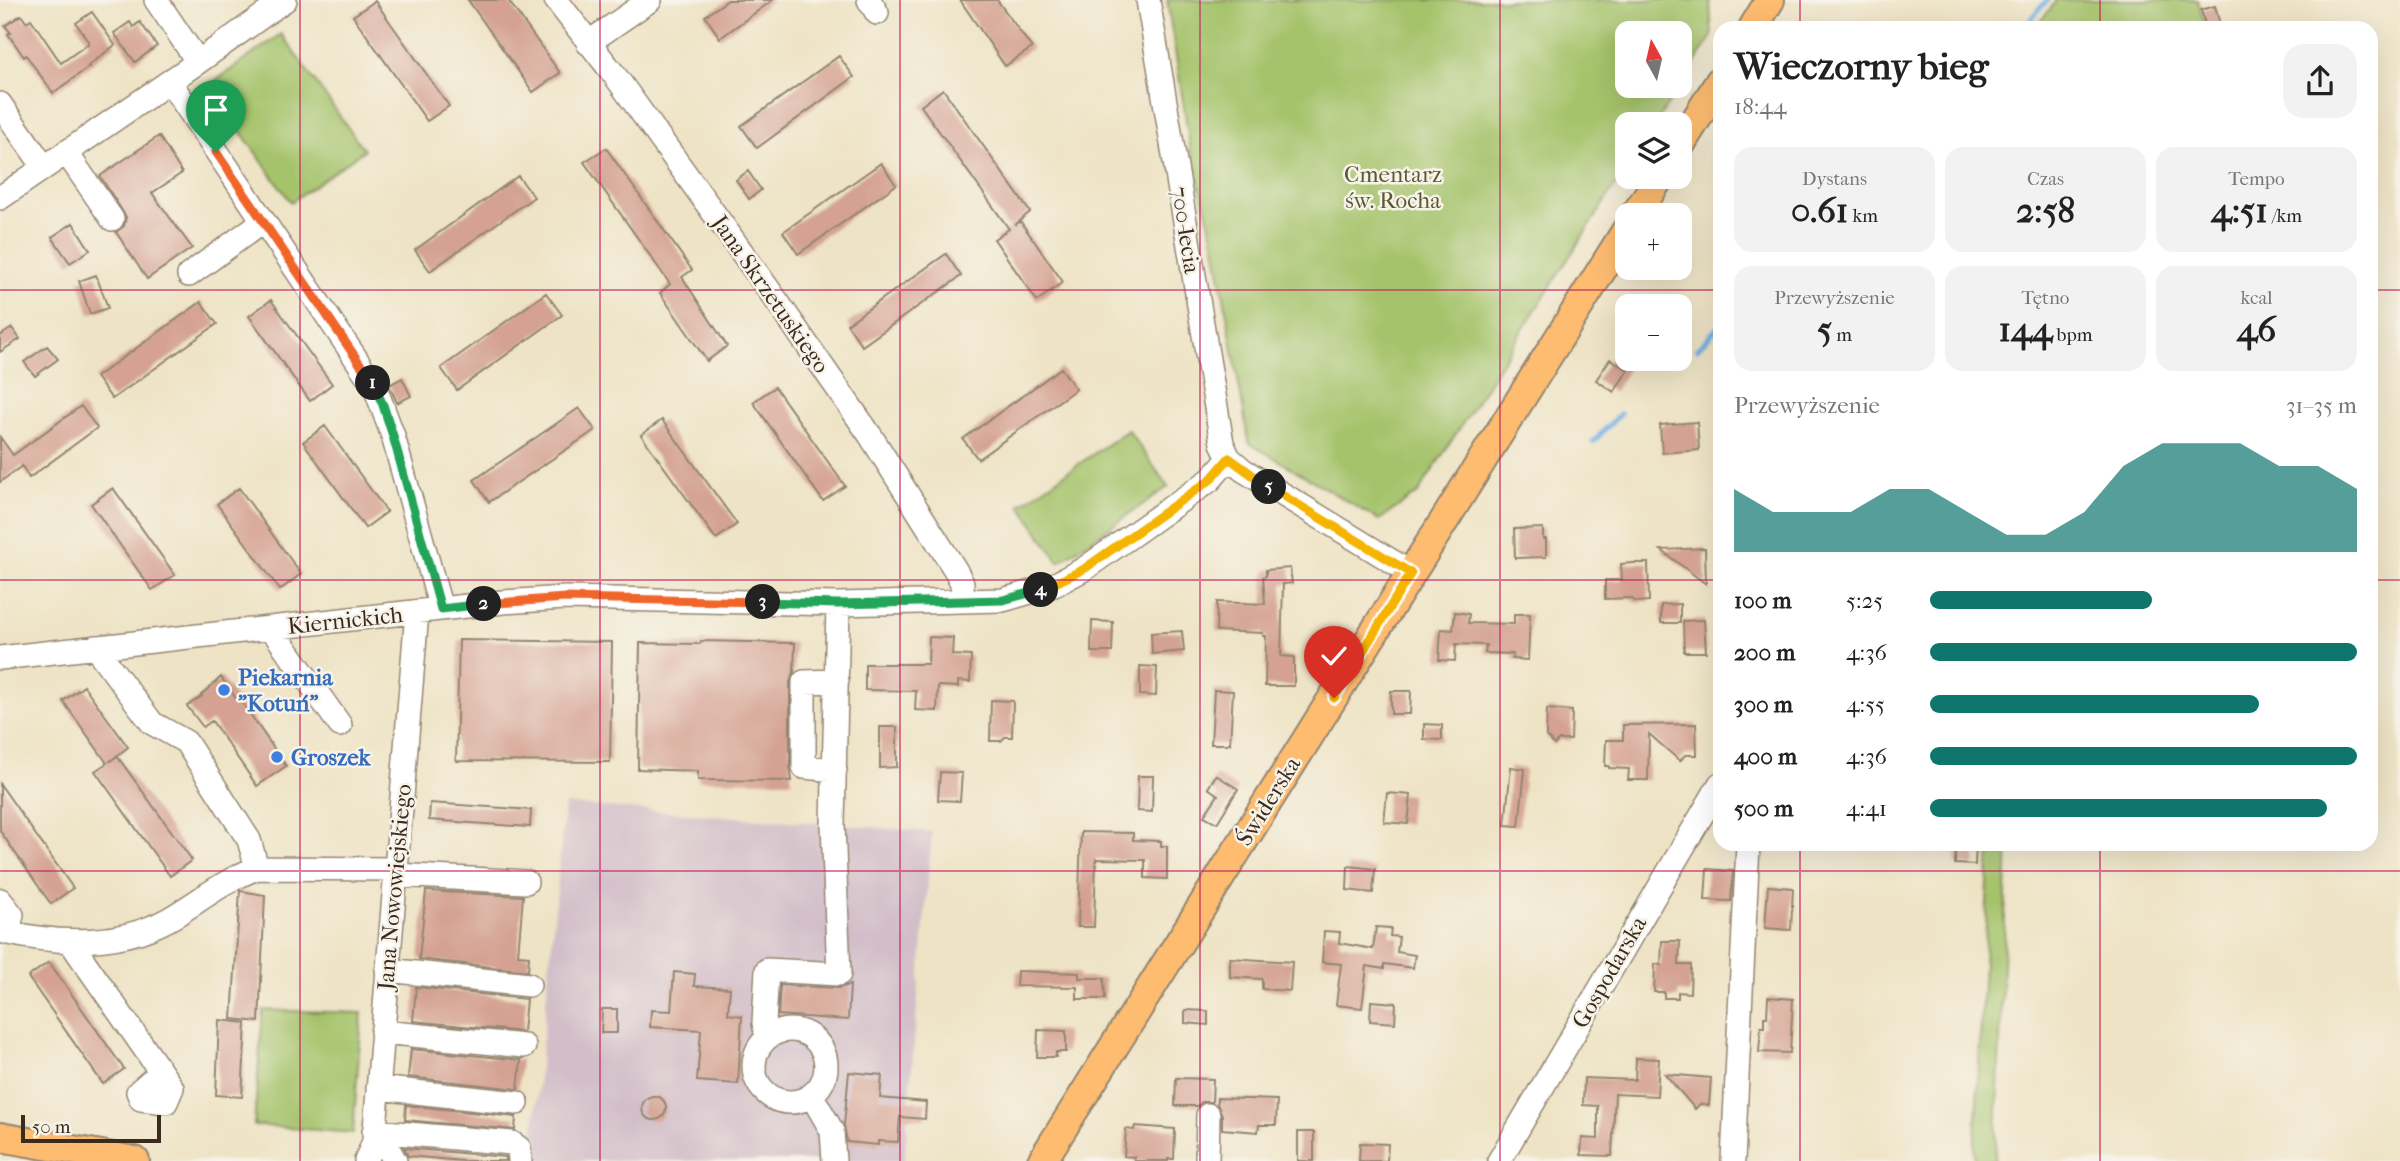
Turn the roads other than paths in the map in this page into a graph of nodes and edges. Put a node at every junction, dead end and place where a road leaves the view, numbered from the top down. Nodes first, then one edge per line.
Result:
1 (156, 0) edge
2 (285, 0) edge
3 (556, 0) edge
4 (650, 0) edge
5 (1148, 0) edge
6 (1770, 0) edge
7 (1757, 21) edge
8 (589, 43) junction
9 (198, 62) junction
10 (170, 82) junction
11 (1713, 100) edge
12 (0, 104) edge
13 (1692, 128) edge
14 (66, 152) junction
15 (44, 167) junction
16 (0, 198) edge
17 (112, 219) dead end
18 (262, 222) junction
19 (1615, 249) edge
20 (189, 275) dead end
21 (1229, 458) junction
22 (1411, 573) junction
23 (963, 601) junction
24 (838, 604) junction
25 (441, 609) junction
26 (417, 612) junction
27 (271, 628) junction
28 (95, 647) junction
29 (3, 653) edge
30 (837, 681) junction
31 (341, 725) dead end
32 (835, 770) junction
33 (1713, 796) edge
34 (1748, 851) edge
35 (257, 868) junction
36 (395, 872) junction
37 (526, 882) dead end
38 (0, 900) edge
39 (4, 932) edge
40 (71, 942) junction
41 (387, 970) junction
42 (529, 985) dead end
43 (382, 1032) junction
44 (767, 1038) junction
45 (524, 1046) dead end
46 (161, 1072) dead end
47 (378, 1088) junction
48 (812, 1096) junction
49 (517, 1103) dead end
50 (1208, 1115) dead end
51 (374, 1133) junction
52 (0, 1137) edge
53 (135, 1161) edge
54 (366, 1161) edge
55 (395, 1161) edge
56 (520, 1161) edge
57 (834, 1161) edge
58 (1042, 1161) edge
59 (1207, 1161) edge
60 (1499, 1161) edge
61 (1733, 1161) edge

1 - 9 street
2 - 9 street
3 - 8 street, Jana Skrzetuskiego
4 - 8 street
5 - 21 street, 700-lecia
6 - 7 main road
8 - 23 street, Jana Skrzetuskiego
9 - 10 street
10 - 14 street
10 - 18 street
11 - 13 main road
12 - 15 street
14 - 15 street
14 - 17 street
15 - 16 street
18 - 20 street
18 - 25 street
19 - 22 main road, Świderska
21 - 22 street
21 - 23 street, Kiernickich
22 - 58 main road, Świderska
23 - 24 street, Kiernickich
24 - 25 street, Kiernickich
24 - 30 street
25 - 26 street, Kiernickich
26 - 27 street, Kiernickich
26 - 36 street, Jana Nowowiejskiego
27 - 28 street, Kiernickich
27 - 31 street
28 - 29 street, Kiernickich
28 - 35 street
30 - 32 street
30 - 32 street
32 - 44 street
33 - 60 street, Gospodarska
34 - 61 street
35 - 36 street
35 - 40 street
36 - 37 street
36 - 41 street, Jana Nowowiejskiego
38 - 39 street
39 - 40 street
40 - 46 street
41 - 42 street
41 - 43 street, Jana Nowowiejskiego
43 - 45 street
43 - 47 street, Jana Nowowiejskiego
44 - 48 street
44 - 48 street
47 - 49 street
47 - 51 street, Jana Nowowiejskiego
48 - 57 street
50 - 59 street
51 - 54 street, Jana Nowowiejskiego
51 - 55 street
51 - 56 street
52 - 53 main road

